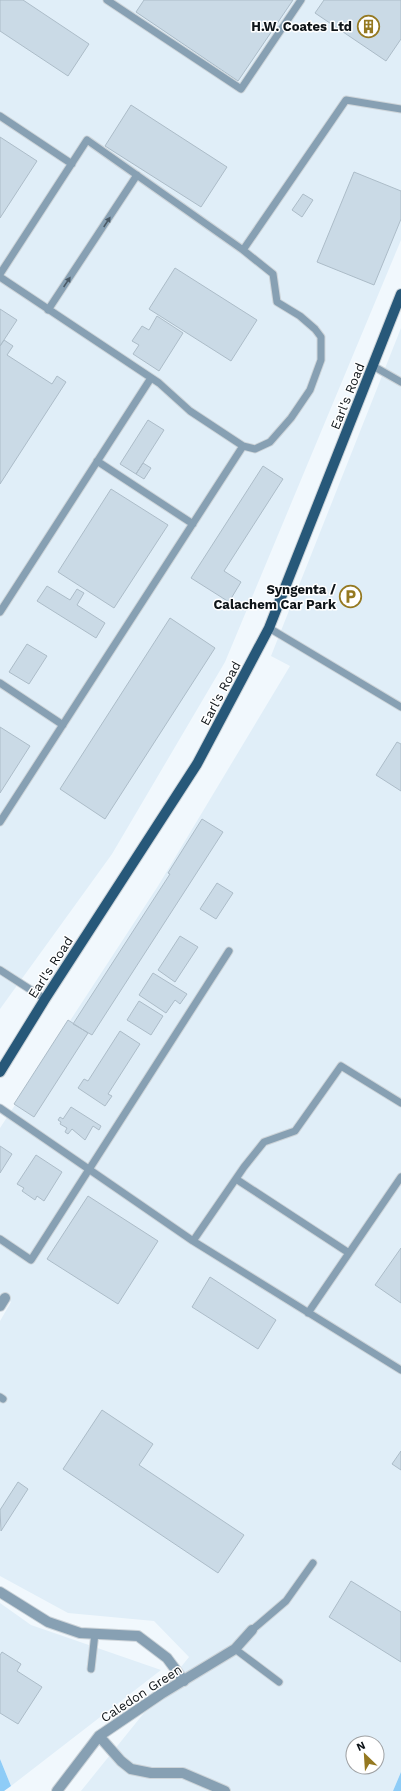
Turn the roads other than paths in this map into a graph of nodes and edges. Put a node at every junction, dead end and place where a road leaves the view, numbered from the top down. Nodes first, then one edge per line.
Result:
1 (107, 0) edge
2 (301, 0) edge
3 (401, 109) edge
4 (0, 116) edge
5 (72, 164) junction
6 (137, 175) junction
7 (243, 250) junction
8 (0, 276) edge
9 (401, 294) edge
10 (48, 310) junction
11 (373, 366) junction
12 (151, 378) junction
13 (401, 382) edge
14 (243, 446) junction
15 (98, 461) junction
16 (193, 524) junction
17 (0, 612) edge
18 (269, 628) junction
19 (0, 683) edge
20 (401, 707) edge
21 (63, 725) junction
22 (0, 822) edge
23 (229, 951) dead end
24 (0, 970) edge
25 (45, 999) junction
26 (0, 1072) edge
27 (401, 1103) edge
28 (0, 1108) edge
29 (89, 1170) junction
30 (401, 1177) edge
31 (236, 1179) junction
32 (0, 1239) edge
33 (193, 1242) junction
34 (349, 1253) junction
35 (308, 1312) junction
36 (401, 1370) edge
37 (313, 1563) dead end
38 (0, 1592) edge
39 (252, 1630) joint
40 (95, 1633) junction
41 (234, 1649) junction
42 (91, 1668) dead end
43 (184, 1681) junction
44 (279, 1682) dead end
45 (99, 1736) junction
46 (57, 1791) edge
47 (225, 1791) edge

1 - 2 lane
3 - 7 lane
4 - 5 lane
5 - 6 lane
5 - 8 lane
6 - 7 lane
10 -> 6 lane
7 - 14 lane
8 - 10 lane
9 - 11 main road, Earl's Road
10 - 12 lane
11 - 13 lane
11 - 18 main road, Earl's Road
12 - 14 lane
12 - 15 lane
14 - 16 lane
15 - 16 lane
15 - 17 lane
16 - 21 lane
18 - 20 lane
18 - 25 main road, Earl's Road
19 - 21 lane
21 - 22 lane
23 - 29 lane
24 - 25 lane
25 - 26 main road, Earl's Road
27 - 31 lane
28 - 29 lane
29 - 32 lane
29 - 33 lane
30 - 34 lane
31 - 33 lane
31 - 34 lane
33 - 35 lane
34 - 35 lane
35 - 36 lane
37 - 39 lane
38 - 40 street
39 - 41 street, Caledon Green
40 - 42 lane
40 - 43 street
41 - 43 street, Caledon Green
41 - 44 lane
43 - 45 street, Caledon Green
45 - 46 street, Caledon Green
45 - 47 street

